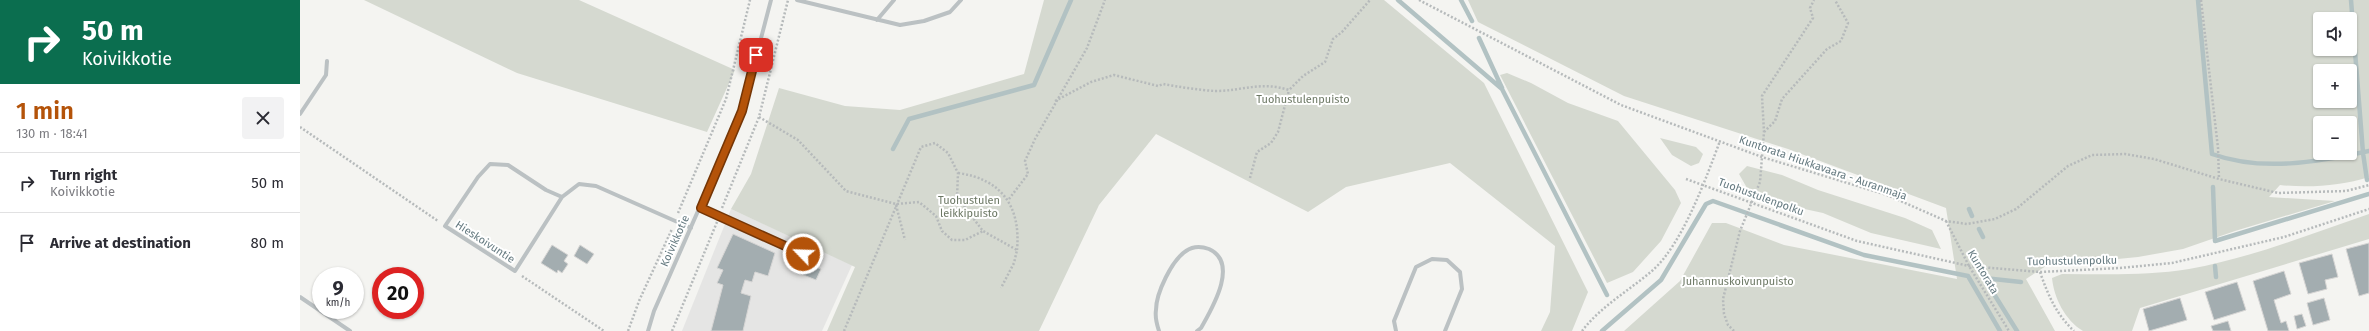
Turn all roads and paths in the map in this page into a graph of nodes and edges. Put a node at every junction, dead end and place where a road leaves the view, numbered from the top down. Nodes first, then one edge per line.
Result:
1 (750, 0) edge
2 (771, 0) edge
3 (788, 0) edge
4 (797, 0) edge
5 (894, 0) edge
6 (961, 0) edge
7 (1105, 0) edge
8 (1370, 0) edge
9 (1419, 0) edge
10 (1814, 0) edge
11 (1835, 0) edge
12 (2201, 0) edge
13 (877, 20) junction
14 (327, 60) dead end
15 (1289, 90) junction
16 (1055, 101) junction
17 (300, 114) edge
18 (759, 117) junction
19 (300, 127) edge
20 (1764, 132) junction
21 (1720, 141) junction
22 (1762, 157) junction
23 (958, 173) junction
24 (1250, 178) dead end
25 (1686, 179) dead end
26 (2219, 179) junction
27 (2369, 184) edge
28 (1704, 185) junction
29 (562, 197) junction
30 (1009, 199) junction
31 (1750, 202) junction
32 (896, 204) junction
33 (701, 208) junction
34 (2369, 209) edge
35 (719, 217) junction
36 (1946, 221) junction
37 (675, 222) junction
38 (445, 226) junction
39 (691, 228) junction
40 (983, 231) junction
41 (905, 240) dead end
42 (1017, 250) junction
43 (803, 254) dead end
44 (1969, 266) junction
45 (515, 271) junction
46 (2040, 272) junction
47 (1001, 288) dead end
48 (300, 297) edge
49 (350, 331) edge
50 (604, 331) edge
51 (628, 331) edge
52 (648, 331) edge
53 (672, 331) edge
54 (844, 331) edge
55 (1159, 331) edge
56 (1197, 331) edge
57 (1396, 331) edge
58 (1445, 331) edge
59 (1582, 331) edge
60 (1734, 331) edge
61 (2009, 331) edge
62 (2074, 331) edge

1 - 37 path
2 - 33 street, Koivikkotie
3 - 18 path
4 - 13 street
5 - 13 street
6 - 13 street
7 - 16 path
8 - 15 path
9 - 21 path, Kuntorata Hiukkavaara - Auranmaja
10 - 20 path
11 - 20 path
12 - 26 path
14 - 17 street
15 - 16 path
15 - 24 path
16 - 30 path
18 - 32 path
18 - 35 path
19 - 38 path
20 - 22 path
21 - 22 path, Kuntorata Hiukkavaara - Auranmaja
21 - 28 path
22 - 31 path
22 - 36 path, Kuntorata Hiukkavaara - Auranmaja
23 - 30 path
23 - 32 path
23 - 40 path
25 - 28 path, Tuohustulenpolku
26 - 27 path, Kuntorata Hiukkavaara - Auranmaja
26 - 36 path, Kuntorata Hiukkavaara - Auranmaja
28 - 31 path, Tuohustulenpolku
28 - 59 path
29 - 37 street, Hieskoivuntie
29 - 38 street, Hieskoivuntie
29 - 45 street, Hieskoivuntie
30 - 42 path
31 - 44 path, Tuohustulenpolku
31 - 60 path
32 - 40 path
32 - 41 path
32 - 54 path
33 - 35 lane
33 - 39 street, Koivikkotie
34 - 46 path, Tuohustulenpolku
35 - 43 lane
35 - 53 path
36 - 44 path, Kuntorata
37 - 39 street, Hieskoivuntie
37 - 51 path
38 - 45 street, Hieskoivuntie
39 - 52 street, Koivikkotie
40 - 42 path
42 - 47 path
44 - 46 path, Tuohustulenpolku
44 - 61 path, Kuntorata
45 - 50 path
46 - 62 path
48 - 49 street
55 - 56 street
57 - 58 street

